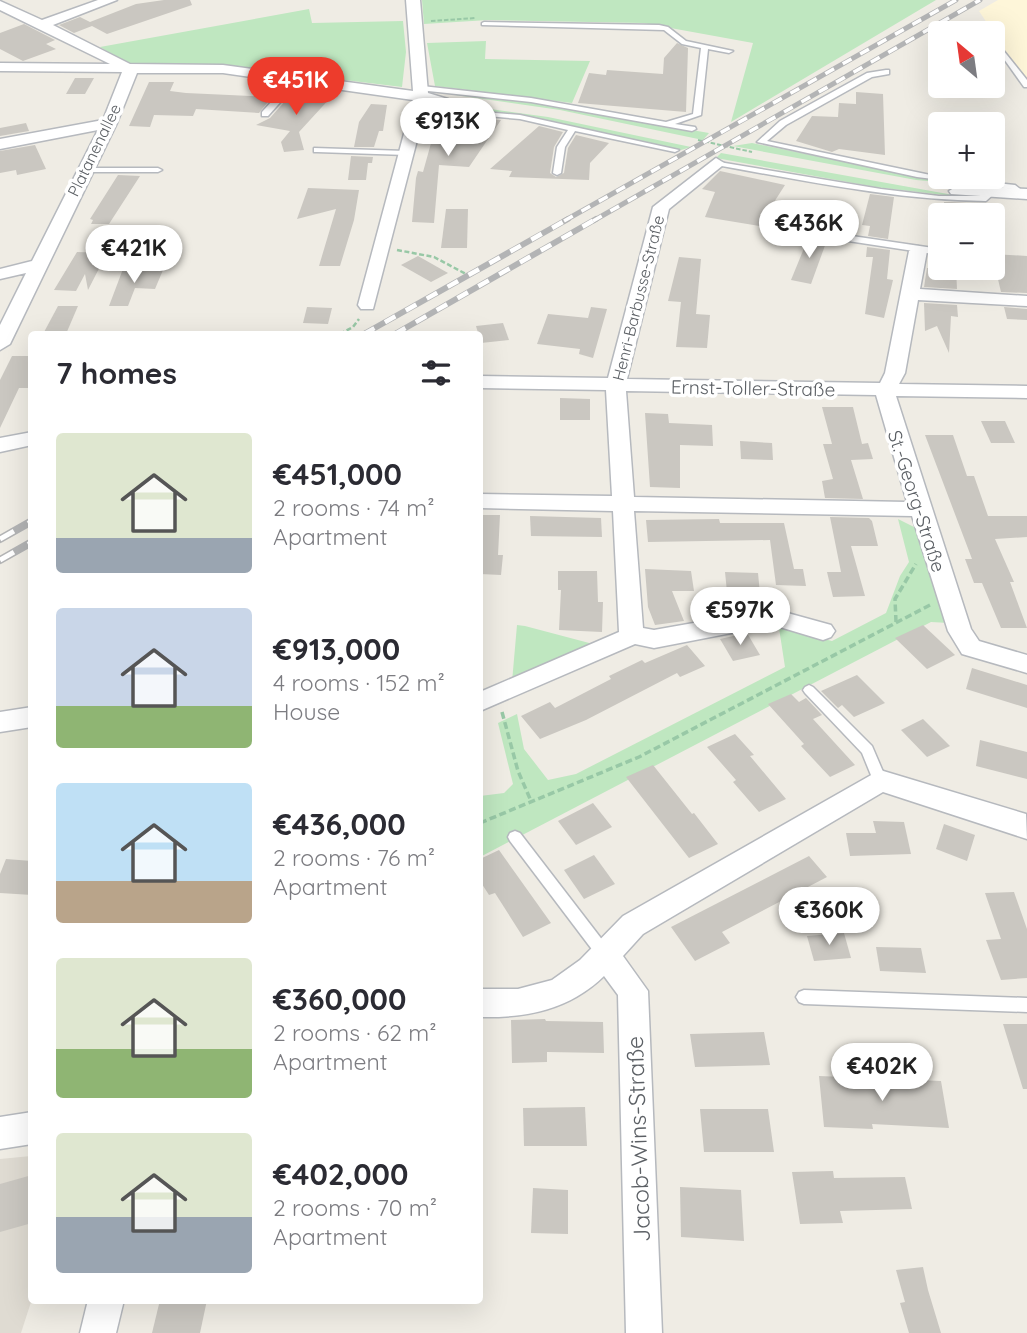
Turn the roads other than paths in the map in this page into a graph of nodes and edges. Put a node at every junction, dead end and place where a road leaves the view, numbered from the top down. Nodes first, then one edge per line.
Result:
1 (110, 0) edge
2 (412, 0) edge
3 (0, 5) edge
4 (44, 24) junction
5 (484, 24) dead end
6 (705, 47) junction
7 (729, 51) dead end
8 (1005, 56) edge
9 (0, 67) edge
10 (131, 69) junction
11 (886, 72) dead end
12 (297, 79) junction
13 (1027, 85) edge
14 (420, 97) junction
15 (441, 99) dead end
16 (265, 114) dead end
17 (109, 122) junction
18 (666, 124) junction
19 (573, 128) junction
20 (692, 129) dead end
21 (0, 144) edge
22 (317, 150) dead end
23 (675, 150) dead end
24 (406, 153) junction
25 (716, 163) joint
26 (85, 170) junction
27 (158, 170) dead end
28 (558, 173) dead end
29 (957, 191) dead end
30 (991, 193) junction
31 (1024, 194) edge
32 (825, 235) dead end
33 (918, 251) junction
34 (928, 251) edge
35 (38, 265) junction
36 (0, 274) edge
37 (908, 294) junction
38 (1027, 300) edge
39 (368, 305) road end
40 (0, 344) edge
41 (483, 382) edge
42 (616, 385) junction
43 (886, 390) junction
44 (1027, 392) edge
45 (28, 439) edge
46 (0, 445) edge
47 (483, 501) edge
48 (624, 502) junction
49 (919, 509) junction
50 (824, 631) dead end
51 (631, 635) junction
52 (1027, 664) edge
53 (809, 690) dead end
54 (487, 700) edge
55 (28, 718) edge
56 (0, 722) edge
57 (880, 781) junction
58 (1027, 828) edge
59 (515, 837) dead end
60 (605, 955) junction
61 (804, 998) dead end
62 (483, 1003) edge
63 (1027, 1005) edge
64 (28, 1129) edge
65 (0, 1133) edge
66 (105, 1304) edge
67 (98, 1333) edge
68 (644, 1333) edge

1 - 4 street
2 - 14 street
3 - 4 street
4 - 10 street
5 - 6 lane
6 - 7 lane
6 - 18 lane
8 - 13 lane
9 - 10 street
10 - 12 street
10 - 17 street, Platanenallee
11 - 31 lane
12 - 14 street
12 - 16 lane
14 - 15 street
14 - 18 lane
14 - 19 lane
14 - 24 street
17 - 21 street
17 - 26 street, Platanenallee
18 - 20 lane
19 - 23 lane
19 - 28 lane
22 - 24 lane
24 - 39 street
25 - 30 lane
25 - 42 street, Henri-Barbusse-Straße
26 - 27 lane
26 - 35 street, Platanenallee
29 - 30 street
30 - 31 street
32 - 33 lane
33 - 34 lane
33 - 37 street
35 - 36 street
35 - 40 street, Platanenallee
37 - 38 street
37 - 43 street
41 - 42 street, Ernst-Toller-Straße
42 - 43 street, Ernst-Toller-Straße
42 - 48 street, Henri-Barbusse-Straße
43 - 44 street, Ernst-Toller-Straße
43 - 49 street, St.-Georg-Straße
45 - 46 street
47 - 48 street
48 - 49 street
48 - 51 street, Henri-Barbusse-Straße
49 - 52 street, St.-Georg-Straße
50 - 51 street
51 - 54 street
53 - 57 lane
55 - 56 street
57 - 58 street
57 - 60 street
59 - 60 lane, Jacob-Wins-Straße
60 - 62 street
60 - 68 street, Jacob-Wins-Straße
61 - 63 lane
64 - 65 street
66 - 67 street

